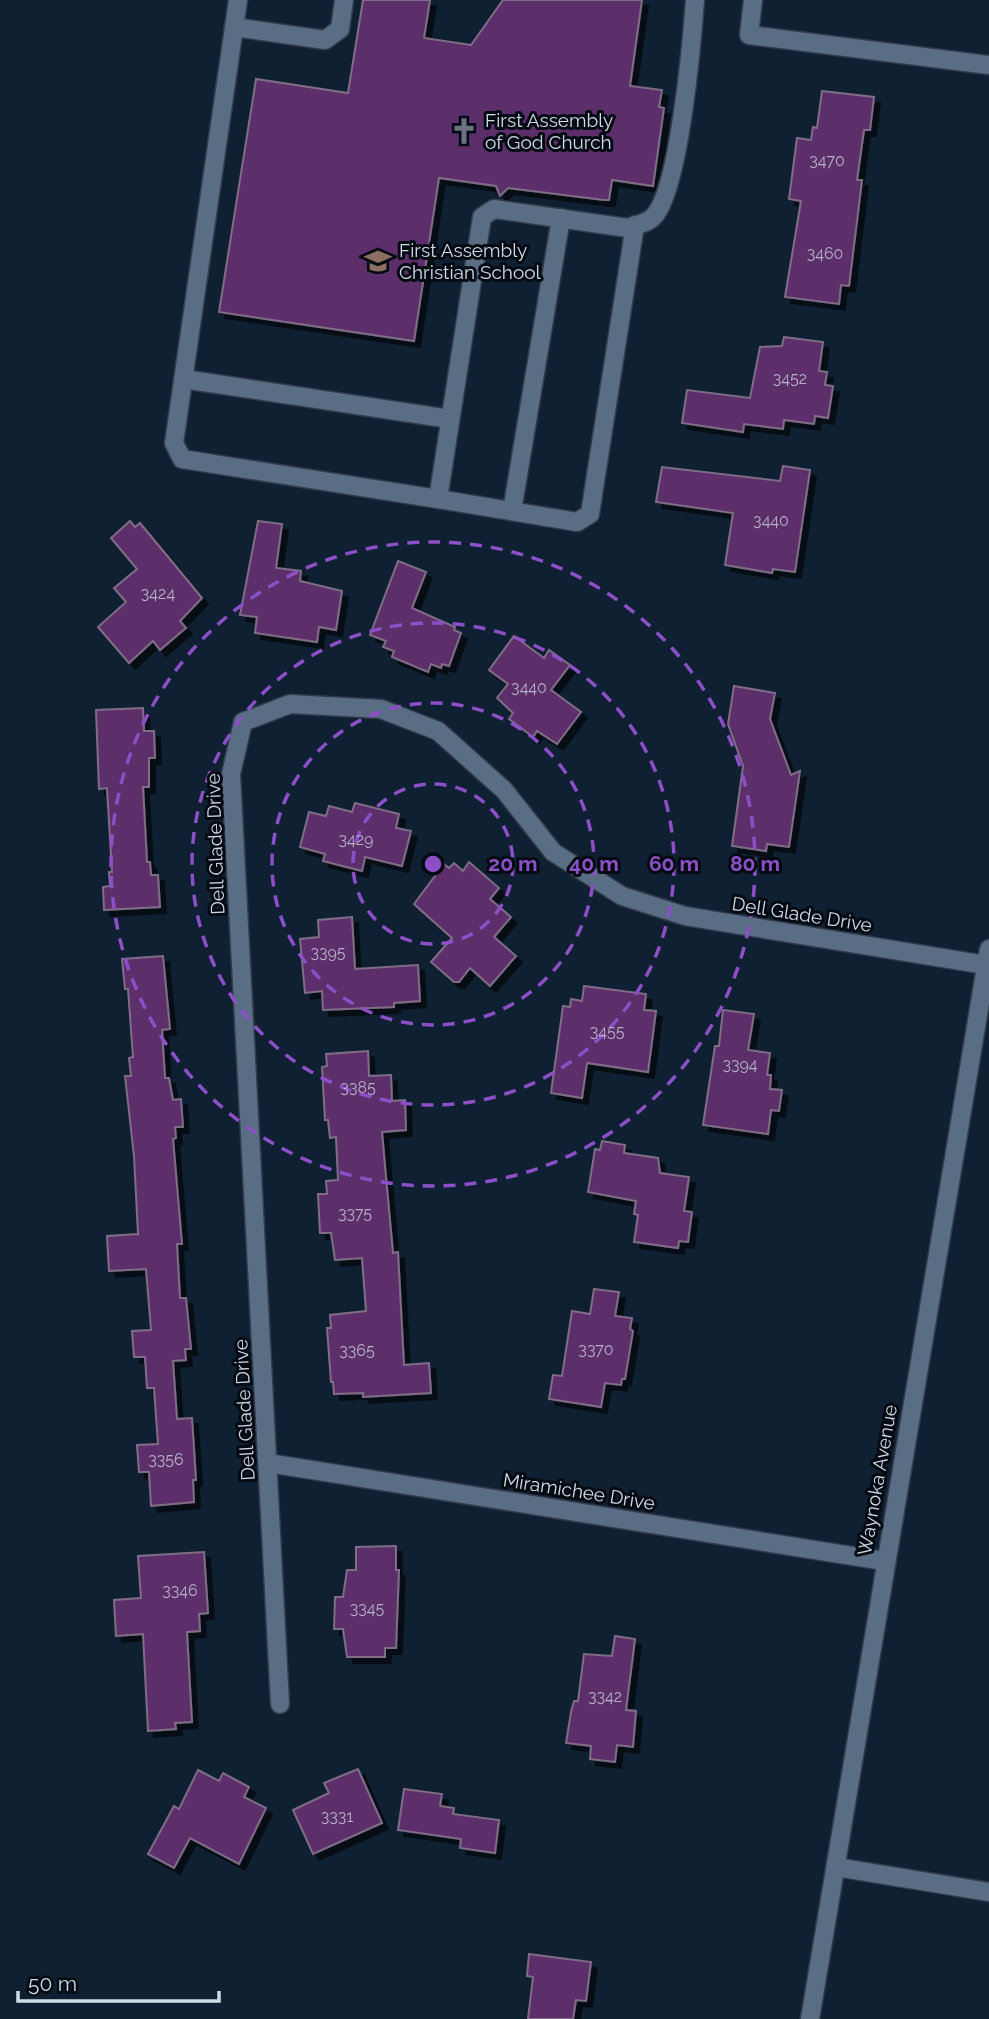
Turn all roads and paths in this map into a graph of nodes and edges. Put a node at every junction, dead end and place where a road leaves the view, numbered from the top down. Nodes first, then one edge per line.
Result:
1 (238, 0) edge
2 (344, 0) edge
3 (695, 0) edge
4 (753, 0) edge
5 (234, 27) junction
6 (989, 65) edge
7 (561, 218) junction
8 (635, 225) junction
9 (183, 379) junction
10 (450, 419) junction
11 (438, 499) junction
12 (512, 511) junction
13 (988, 957) edge
14 (268, 1463) junction
15 (884, 1560) junction
16 (280, 1704) dead end
17 (836, 1867) junction
18 (989, 1892) edge
19 (810, 2019) edge

1 - 5 street
2 - 5 street
3 - 8 street
4 - 6 street
5 - 9 street
7 - 8 street
7 - 10 street
7 - 12 street
8 - 12 street
9 - 10 street
9 - 11 street
10 - 11 street
11 - 12 street
13 - 14 street, Dell Glade Drive
13 - 15 street, Waynoka Avenue
14 - 15 street, Miramichee Drive
14 - 16 street, Dell Glade Drive
15 - 17 street, Waynoka Avenue
17 - 18 street
17 - 19 street, Waynoka Avenue

